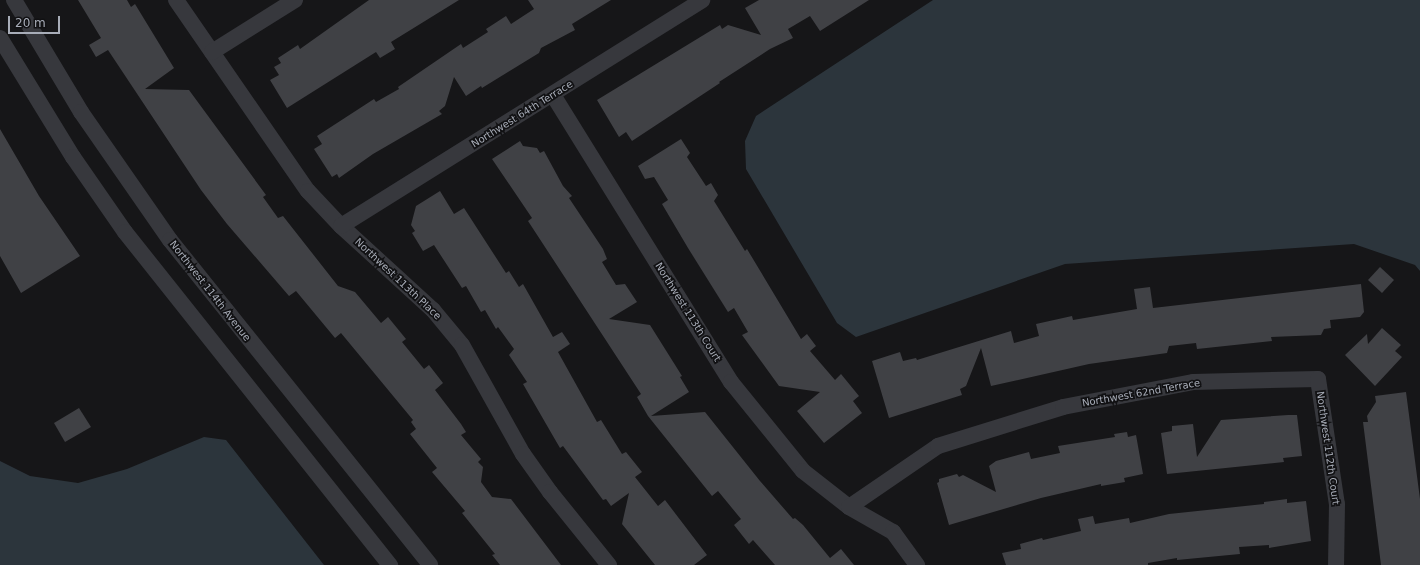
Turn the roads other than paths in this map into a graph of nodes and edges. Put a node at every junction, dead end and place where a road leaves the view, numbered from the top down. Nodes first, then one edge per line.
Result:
1 (14, 0) edge
2 (176, 0) edge
3 (295, 0) edge
4 (702, 0) edge
5 (0, 38) edge
6 (212, 52) junction
7 (553, 95) junction
8 (341, 226) junction
9 (1318, 379) joint
10 (848, 507) junction
11 (390, 565) edge
12 (430, 565) edge
13 (609, 565) edge
14 (917, 565) edge
15 (1336, 565) edge

1 - 12 street, Northwest 114th Avenue
2 - 6 street, Northwest 113th Place
3 - 6 street
4 - 7 street, Northwest 64th Terrace
5 - 11 street
6 - 8 street, Northwest 113th Place
7 - 8 street, Northwest 64th Terrace
7 - 10 street, Northwest 113th Court
8 - 13 street, Northwest 113th Place
9 - 10 street, Northwest 62nd Terrace
9 - 15 street, Northwest 112th Court
10 - 14 street, Northwest 113th Court

